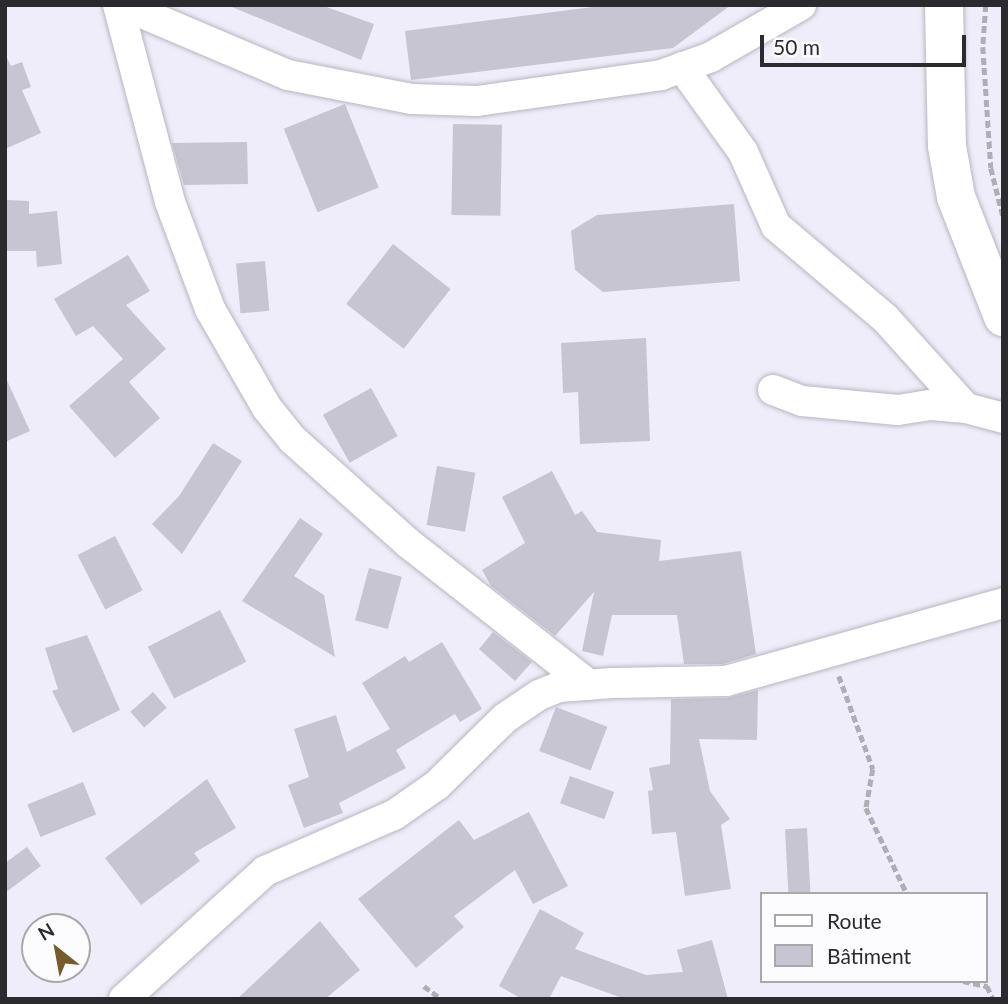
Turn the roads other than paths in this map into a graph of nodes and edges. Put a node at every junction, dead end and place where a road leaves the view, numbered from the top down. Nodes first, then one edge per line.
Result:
1 (120, 5) edge
2 (801, 5) edge
3 (944, 5) edge
4 (682, 67) junction
5 (1003, 317) edge
6 (773, 390) dead end
7 (966, 408) junction
8 (1003, 418) edge
9 (1003, 603) edge
10 (589, 685) junction
11 (124, 999) edge

1 - 4 street
1 - 10 street
2 - 4 street
3 - 5 main road
4 - 7 street
6 - 7 street
7 - 8 street
9 - 10 street
10 - 11 street

